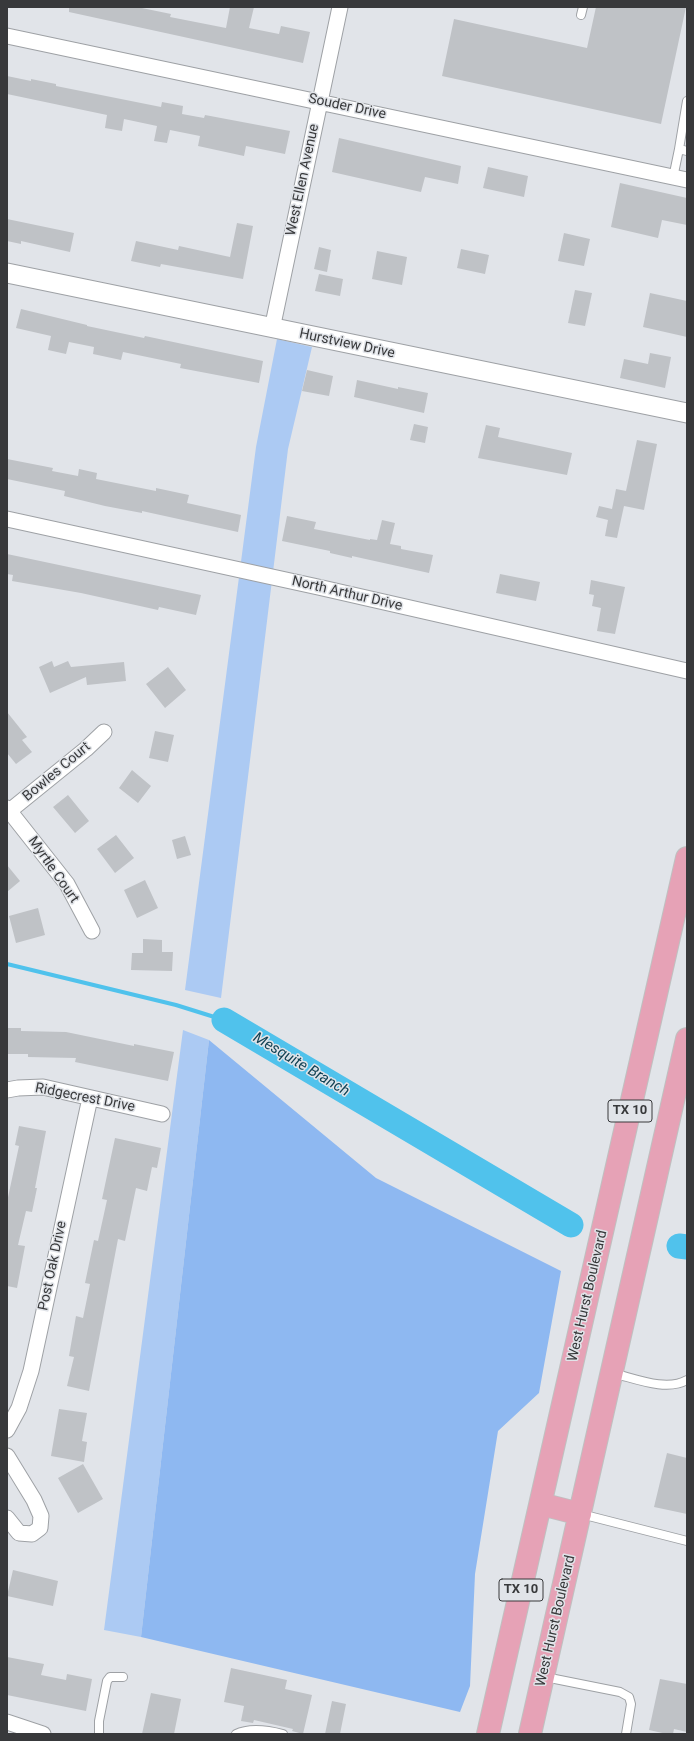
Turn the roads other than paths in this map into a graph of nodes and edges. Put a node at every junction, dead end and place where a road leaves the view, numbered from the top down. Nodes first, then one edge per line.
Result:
1 (340, 7) edge
2 (7, 36) edge
3 (320, 101) junction
4 (687, 101) edge
5 (683, 150) edge
6 (680, 179) edge
7 (7, 273) edge
8 (272, 329) junction
9 (687, 413) edge
10 (7, 519) edge
11 (687, 671) edge
12 (104, 732) dead end
13 (8, 811) edge
14 (687, 858) edge
15 (92, 931) dead end
16 (687, 1039) edge
17 (7, 1090) edge
18 (90, 1098) junction
19 (162, 1114) dead end
20 (612, 1373) junction
21 (686, 1382) edge
22 (7, 1430) edge
23 (7, 1456) edge
24 (541, 1504) junction
25 (580, 1514) junction
26 (7, 1518) edge
27 (687, 1541) edge
28 (123, 1677) dead end
29 (543, 1677) junction
30 (7, 1722) edge
31 (43, 1734) edge
32 (99, 1734) edge
33 (236, 1734) edge
34 (283, 1734) edge
35 (488, 1734) edge
36 (530, 1734) edge
37 (626, 1734) edge

1 - 3 street, West Ellen Avenue
2 - 3 street, Souder Drive
3 - 6 street, Souder Drive
3 - 8 street, West Ellen Avenue
4 - 5 lane
5 - 6 lane
7 - 8 street, Hurstview Drive
8 - 9 street, Hurstview Drive
10 - 11 street, North Arthur Drive
12 - 13 street, Bowles Court
13 - 15 street, Myrtle Court
14 - 24 main road, West Hurst Boulevard / TX 10
16 - 20 main road, West Hurst Boulevard / TX 10
17 - 18 street, Ridgecrest Drive
18 - 19 street, Ridgecrest Drive
18 - 22 street, Post Oak Drive
20 - 21 lane
20 - 25 main road, West Hurst Boulevard / TX 10
23 - 26 street
24 - 25 main road
24 - 35 main road, West Hurst Boulevard / TX 10
25 - 27 lane
25 - 29 main road, West Hurst Boulevard / TX 10
28 - 32 lane
29 - 36 main road, West Hurst Boulevard / TX 10
29 - 37 lane
30 - 31 street
33 - 34 lane

